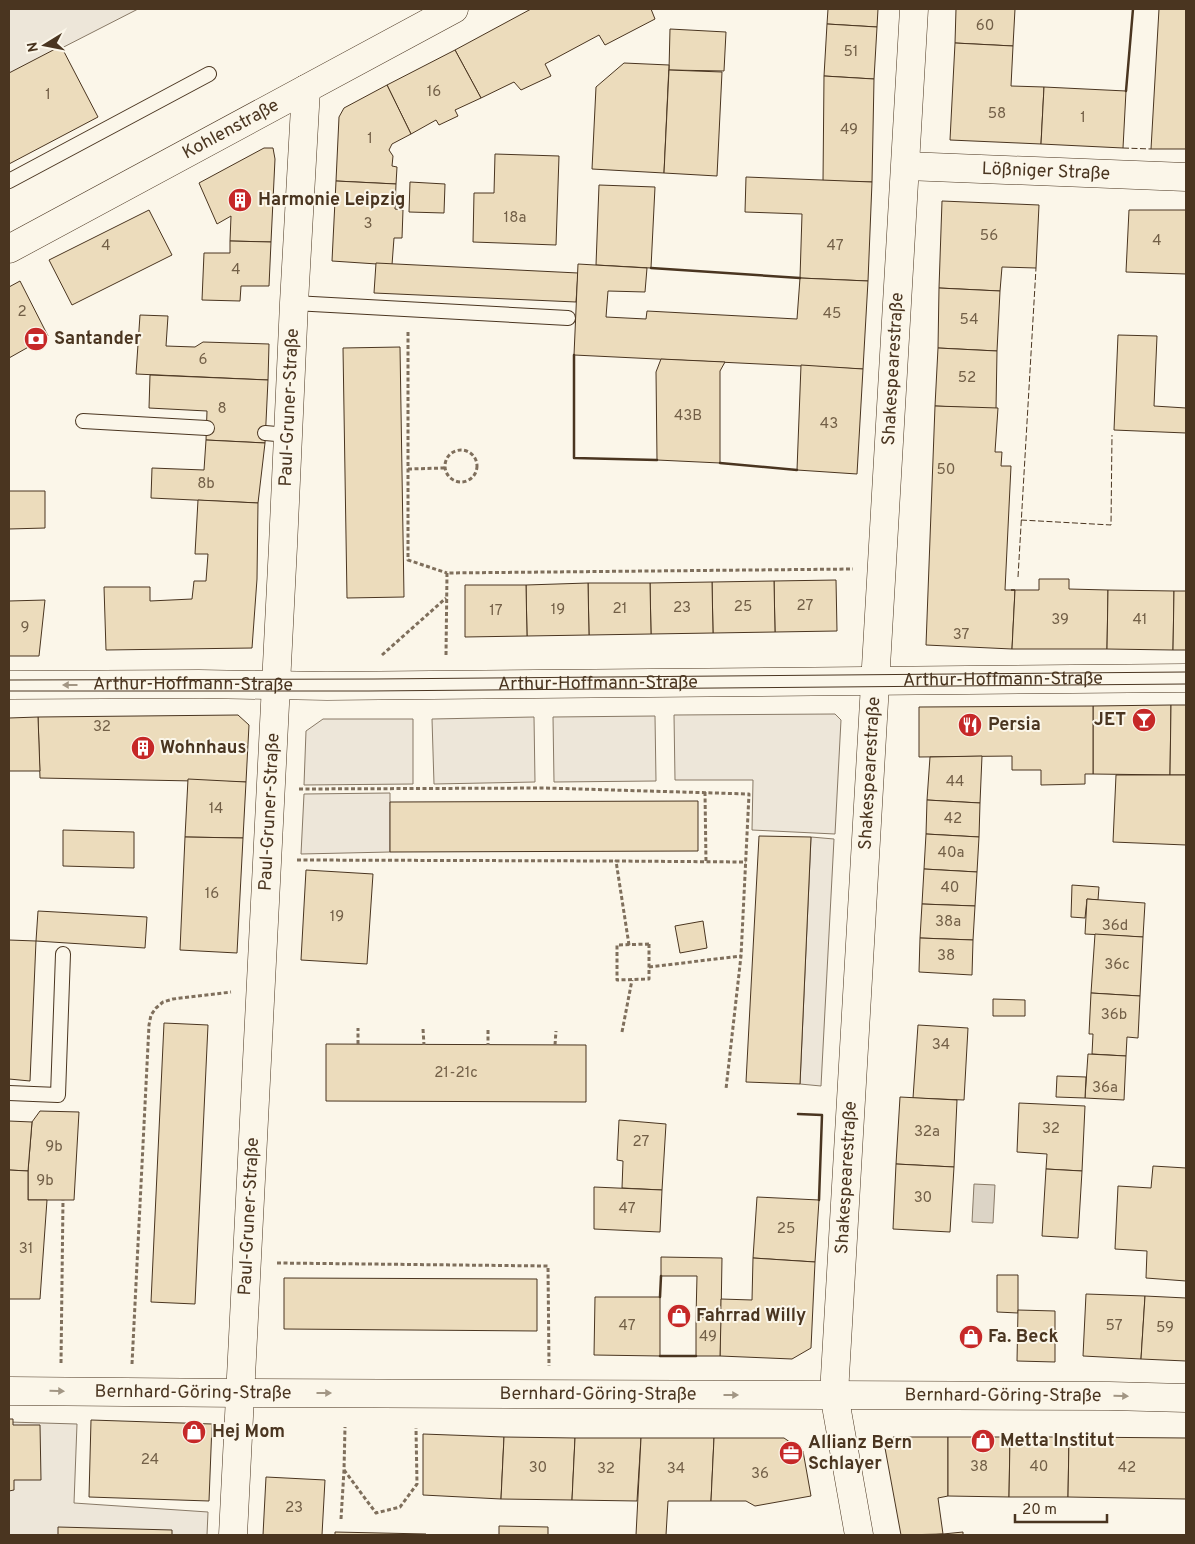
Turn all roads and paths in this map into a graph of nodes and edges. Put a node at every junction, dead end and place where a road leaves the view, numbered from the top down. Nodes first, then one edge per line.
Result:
1 (454, 9) edge
2 (914, 9) edge
3 (209, 74) dead end
4 (306, 89) junction
5 (906, 166) junction
6 (1186, 177) edge
7 (9, 181) edge
8 (9, 250) edge
9 (294, 303) junction
10 (568, 318) dead end
11 (408, 334) dead end
12 (83, 421) dead end
13 (207, 428) dead end
14 (445, 468) junction
15 (408, 469) junction
16 (881, 569) junction
17 (447, 573) junction
18 (447, 598) junction
19 (376, 660) dead end
20 (1186, 678) edge
21 (876, 681) junction
22 (445, 684) junction
23 (276, 685) junction
24 (9, 686) edge
25 (271, 790) junction
26 (705, 792) junction
27 (267, 860) junction
28 (616, 861) junction
29 (706, 862) junction
30 (746, 862) junction
31 (629, 945) junction
32 (63, 954) dead end
33 (741, 956) junction
34 (649, 967) junction
35 (632, 980) junction
36 (260, 989) junction
37 (358, 1028) dead end
38 (423, 1029) dead end
39 (488, 1030) dead end
40 (556, 1031) dead end
41 (622, 1032) dead end
42 (358, 1044) dead end
43 (424, 1044) dead end
44 (488, 1045) dead end
45 (555, 1045) dead end
46 (726, 1089) dead end
47 (9, 1093) edge
48 (63, 1200) dead end
49 (246, 1263) junction
50 (9, 1390) edge
51 (60, 1391) junction
52 (130, 1392) junction
53 (240, 1393) junction
54 (549, 1394) junction
55 (834, 1394) junction
56 (1186, 1398) edge
57 (345, 1427) dead end
58 (416, 1428) dead end
59 (344, 1470) junction
60 (341, 1519) dead end
61 (233, 1535) edge
62 (859, 1535) edge

1 - 4 street, Kohlenstraße
2 - 5 street, Shakespearestraße
3 - 7 lane
4 - 8 street, Kohlenstraße
4 - 9 street, Paul-Gruner-Straße
5 - 6 street, Lößniger Straße
5 - 16 street, Shakespearestraße
9 - 10 lane
9 - 23 street, Paul-Gruner-Straße
11 - 15 path
12 - 13 lane
14 - 14 path
14 - 15 path
15 - 17 path
16 - 17 path
16 - 21 street, Shakespearestraße
17 - 18 path
18 - 19 path
18 - 22 path
20 - 21 street, Arthur-Hoffmann-Straße
21 - 22 street, Arthur-Hoffmann-Straße
21 - 55 street, Shakespearestraße
22 - 23 street, Arthur-Hoffmann-Straße
23 -> 24 street, Arthur-Hoffmann-Straße
23 - 25 street, Paul-Gruner-Straße
25 - 26 path
25 - 27 street, Paul-Gruner-Straße
26 - 29 path
26 - 30 path
27 - 28 path
27 - 36 street, Paul-Gruner-Straße
28 - 29 path
28 - 31 path
29 - 30 path
30 - 33 path
31 - 34 path
31 - 35 path
32 - 47 lane
33 - 34 path
33 - 46 path
34 - 35 path
35 - 41 path
36 - 49 street, Paul-Gruner-Straße
36 - 52 path
37 - 42 path
38 - 43 path
39 - 44 path
40 - 45 path
48 - 51 path
49 - 53 street, Paul-Gruner-Straße
49 - 54 path
50 -> 51 street, Bernhard-Göring-Straße
51 - 52 street, Bernhard-Göring-Straße
52 - 53 street, Bernhard-Göring-Straße
53 -> 54 street, Bernhard-Göring-Straße
53 - 61 street, Paul-Gruner-Straße
54 -> 55 street, Bernhard-Göring-Straße
55 -> 56 street, Bernhard-Göring-Straße
55 - 62 street, Shakespearestraße
57 - 59 path
58 - 59 path
59 - 60 path

